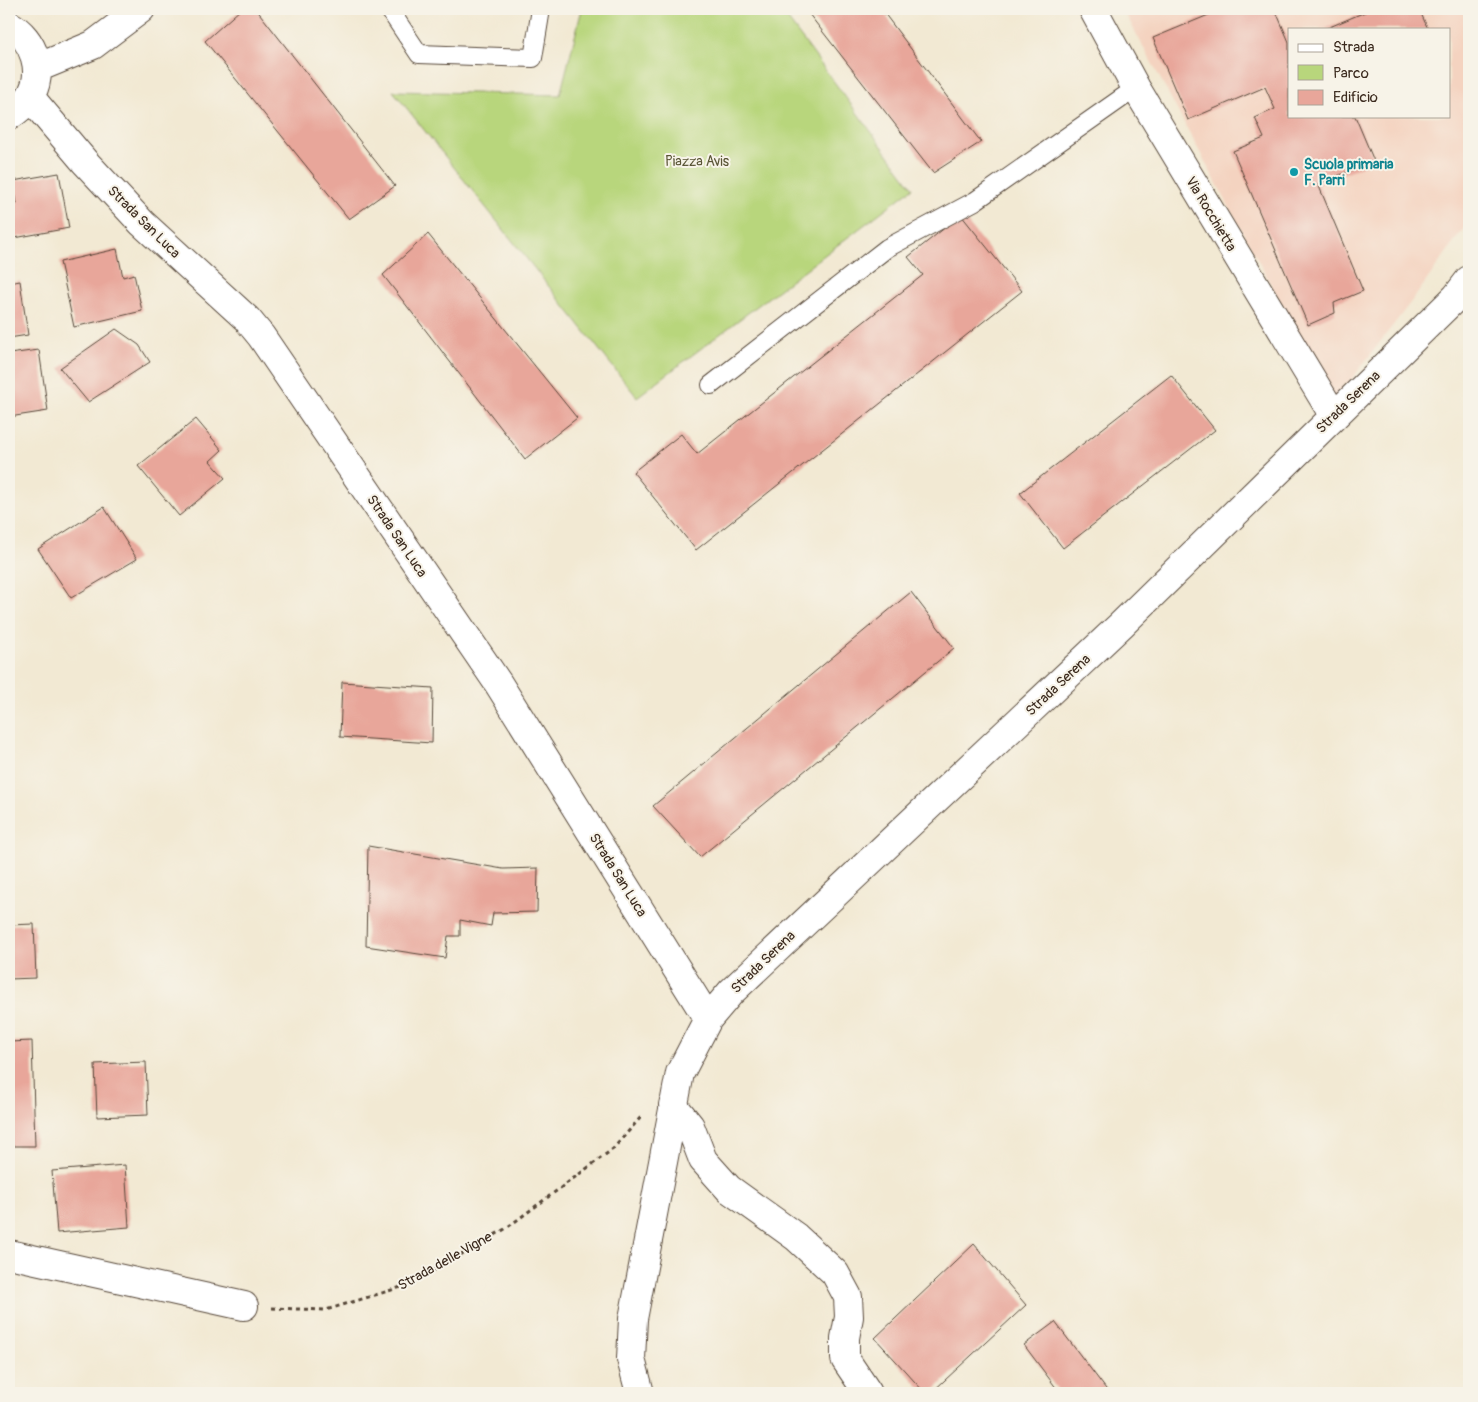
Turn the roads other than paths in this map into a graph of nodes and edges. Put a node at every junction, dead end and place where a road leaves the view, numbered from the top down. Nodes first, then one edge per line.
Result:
1 (25, 9) edge
2 (141, 9) edge
3 (389, 9) edge
4 (541, 9) edge
5 (1094, 9) edge
6 (18, 32) edge
7 (37, 68) junction
8 (1136, 88) junction
9 (30, 96) junction
10 (9, 116) edge
11 (1469, 280) edge
12 (711, 385) dead end
13 (1334, 416) junction
14 (708, 1019) junction
15 (673, 1105) junction
16 (9, 1254) edge
17 (244, 1306) road end
18 (640, 1393) edge
19 (868, 1393) edge

1 - 6 street
2 - 7 street
3 - 4 lane
5 - 8 street, Via Rocchietta
6 - 7 street
7 - 9 street
8 - 12 lane
8 - 13 street, Via Rocchietta
9 - 10 street
9 - 14 street, Strada San Luca
11 - 13 street, Strada Serena
13 - 14 street, Strada Serena
14 - 15 street, Strada Serena
15 - 18 street, Strada Serena
15 - 19 street
16 - 17 street

